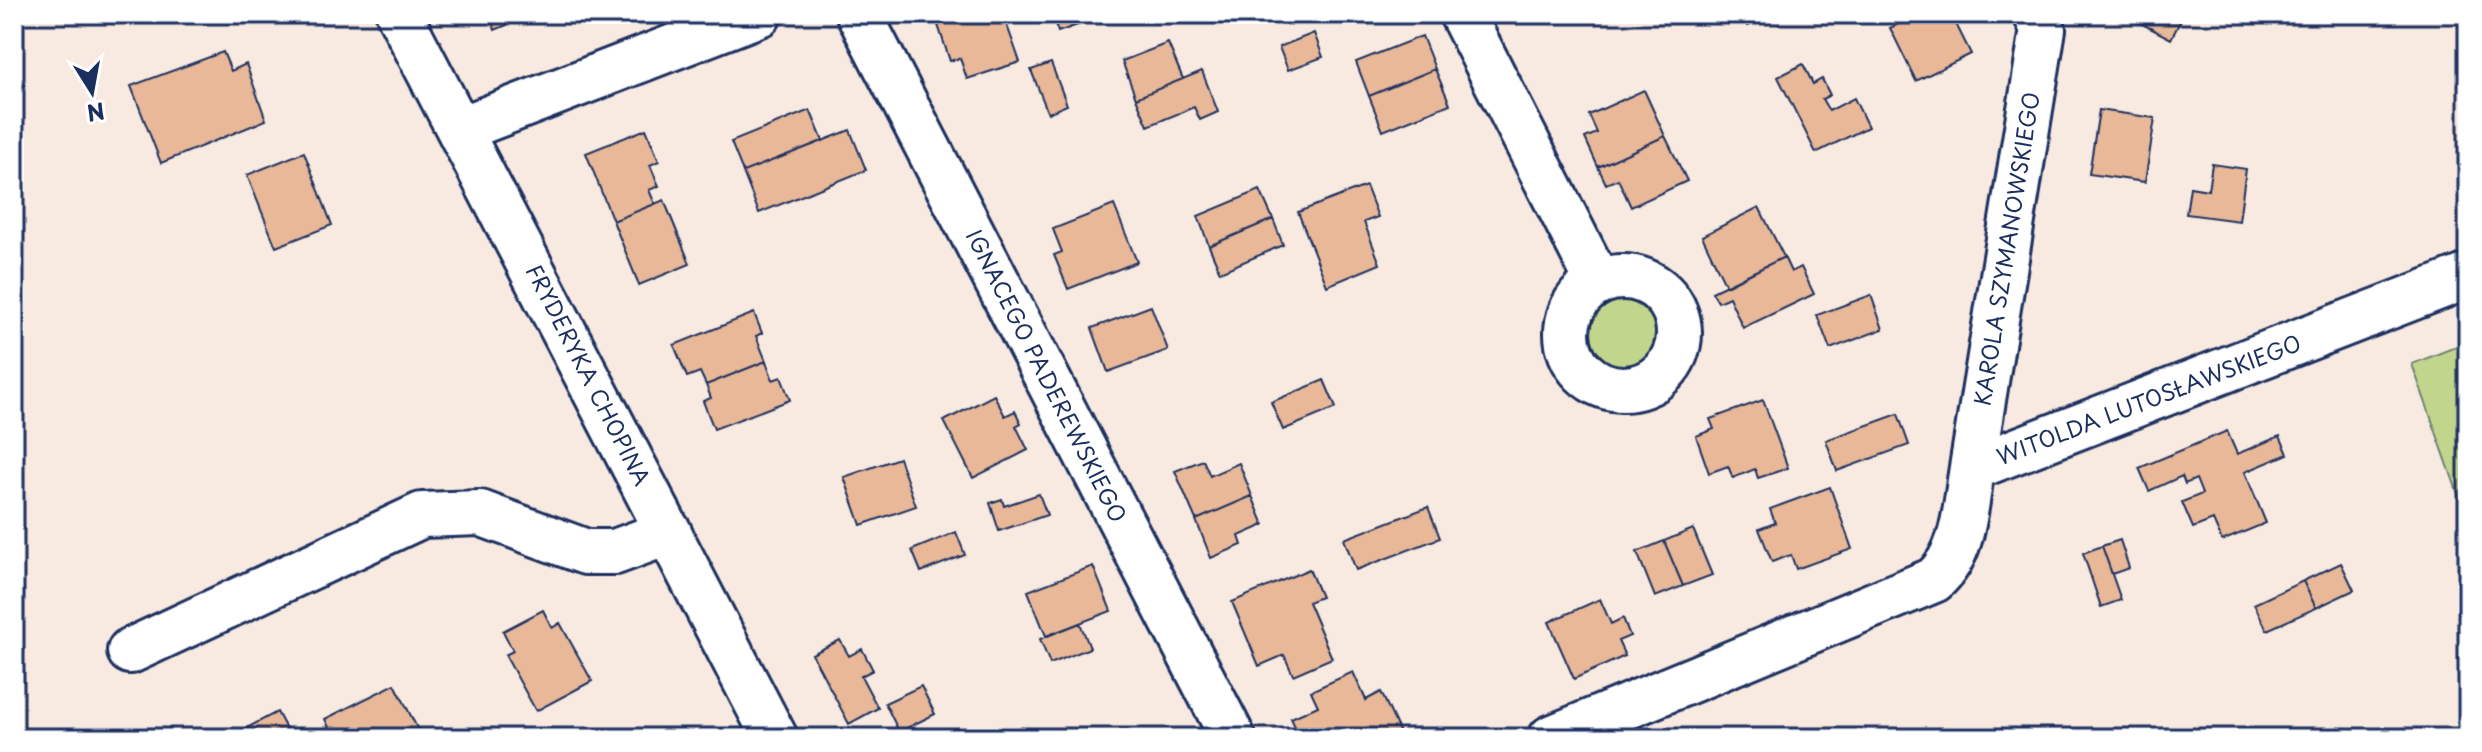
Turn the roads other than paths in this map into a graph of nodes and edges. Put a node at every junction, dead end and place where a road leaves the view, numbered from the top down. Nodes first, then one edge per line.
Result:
1 (399, 14) edge
2 (759, 14) edge
3 (859, 14) edge
4 (1462, 14) edge
5 (2043, 19) edge
6 (461, 129) junction
7 (2468, 276) edge
8 (1598, 282) dead end
9 (1972, 468) junction
10 (669, 532) junction
11 (130, 651) dead end
12 (775, 738) edge
13 (1233, 738) edge
14 (1551, 738) edge

1 - 6 street, FRYDERYKA CHOPINA
2 - 6 street
3 - 13 street, IGNACEGO PADEREWSKIEGO
4 - 8 street
5 - 9 street, KAROLA SZYMANOWSKIEGO
6 - 10 street, FRYDERYKA CHOPINA
7 - 9 street, WITOLDA LUTOSŁAWSKIEGO
9 - 14 street, WITOLDA LUTOSŁAWSKIEGO
10 - 11 street
10 - 12 street, FRYDERYKA CHOPINA

